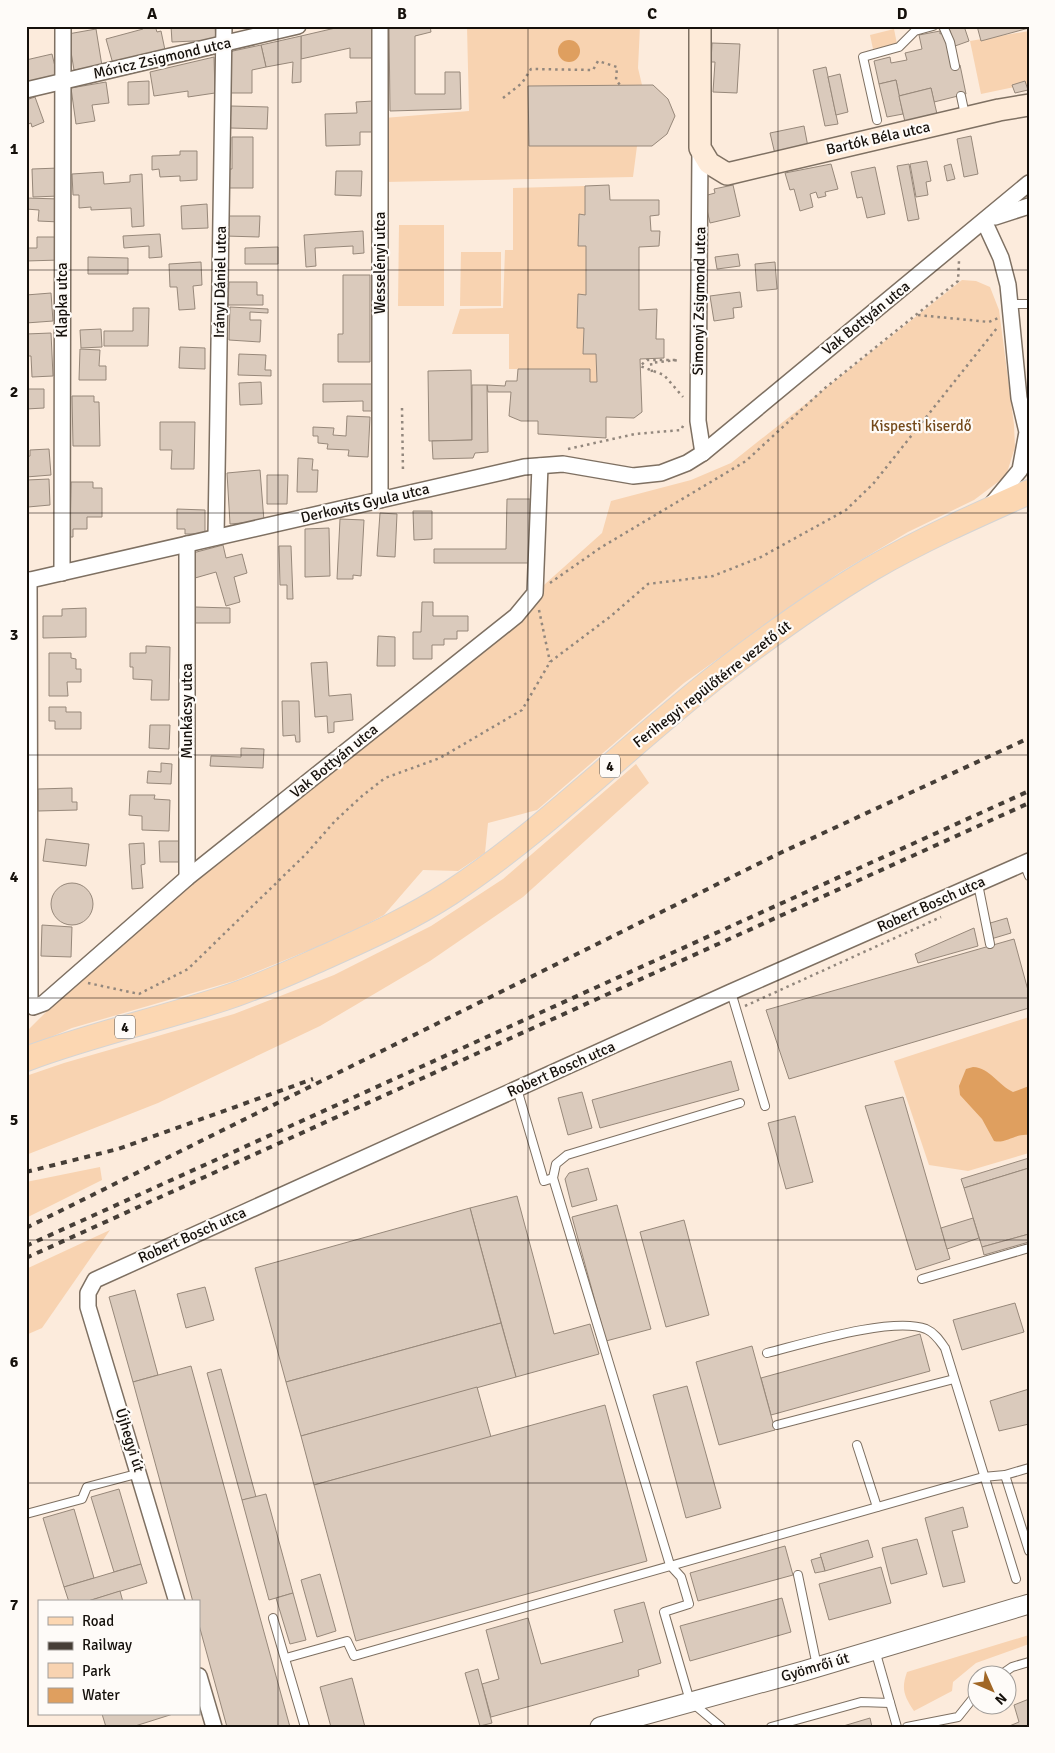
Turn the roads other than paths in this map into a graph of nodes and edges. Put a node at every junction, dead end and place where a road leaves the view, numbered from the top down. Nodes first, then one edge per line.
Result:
1 (63, 26) edge
2 (224, 26) edge
3 (246, 26) edge
4 (298, 26) edge
5 (380, 26) edge
6 (700, 26) edge
7 (933, 26) edge
8 (943, 26) edge
9 (260, 35) junction
10 (224, 43) junction
11 (955, 66) dead end
12 (62, 81) junction
13 (26, 90) edge
14 (962, 96) dead end
15 (1026, 108) edge
16 (966, 117) junction
17 (877, 120) dead end
18 (700, 148) junction
19 (1029, 183) edge
20 (1029, 206) edge
21 (984, 221) junction
22 (1029, 304) edge
23 (1010, 308) junction
24 (1028, 432) edge
25 (704, 453) junction
26 (540, 466) junction
27 (1029, 492) edge
28 (380, 500) junction
29 (985, 512) junction
30 (216, 537) junction
31 (187, 544) junction
32 (62, 573) junction
33 (27, 580) edge
34 (1027, 866) edge
35 (187, 878) junction
36 (978, 884) junction
37 (990, 944) dead end
38 (731, 992) junction
39 (26, 1060) edge
40 (517, 1089) junction
41 (740, 1103) dead end
42 (765, 1106) dead end
43 (553, 1178) junction
44 (1029, 1248) edge
45 (922, 1279) dead end
46 (95, 1280) joint
47 (766, 1353) dead end
48 (954, 1379) junction
49 (777, 1424) dead end
50 (857, 1445) dead end
51 (1029, 1468) edge
52 (140, 1473) junction
53 (1005, 1475) junction
54 (983, 1477) junction
55 (877, 1507) junction
56 (26, 1514) edge
57 (1029, 1550) edge
58 (670, 1565) junction
59 (798, 1575) dead end
60 (1016, 1579) dead end
61 (176, 1600) edge
62 (1029, 1604) edge
63 (273, 1618) dead end
64 (875, 1650) junction
65 (286, 1658) junction
66 (1029, 1662) edge
67 (817, 1666) junction
68 (1015, 1666) edge
69 (200, 1679) edge
70 (690, 1701) junction
71 (890, 1703) junction
72 (968, 1704) edge
73 (958, 1717) junction
74 (214, 1727) edge
75 (305, 1727) edge
76 (600, 1727) edge
77 (721, 1727) edge
78 (771, 1727) edge
79 (897, 1727) edge
80 (907, 1727) edge
81 (959, 1727) edge

1 - 12 street, Klapka utca
2 - 10 street, Irányi Dániel utca
3 - 9 street
4 - 9 street, Móricz Zsigmond utca
5 - 28 street, Wesselényi utca
6 - 18 main road, Simonyi Zsigmond utca
7 - 17 lane
8 - 11 lane
9 - 10 street, Móricz Zsigmond utca
10 - 12 street, Móricz Zsigmond utca
10 - 30 street, Irányi Dániel utca
12 - 13 street, Móricz Zsigmond utca
12 - 32 street, Klapka utca
14 - 16 lane
15 - 16 main road, Bartók Béla utca
16 - 18 main road, Bartók Béla utca
18 - 25 street, Simonyi Zsigmond utca
19 - 21 street, Vak Bottyán utca
20 - 21 street
21 - 23 street
21 - 25 street, Vak Bottyán utca
22 - 23 lane
23 - 24 street
24 - 29 street
25 - 26 street, Derkovits Gyula utca
26 - 28 street, Derkovits Gyula utca
26 - 35 street, Vak Bottyán utca
27 - 29 main road, Ferihegyi repülőtérre vezető út / 4
28 - 30 street, Derkovits Gyula utca
29 - 39 main road, Ferihegyi repülőtérre vezető út / 4
30 - 31 street, Derkovits Gyula utca
31 - 32 street, Derkovits Gyula utca
31 - 35 street, Munkácsy utca
32 - 33 street, Derkovits Gyula utca
33 - 35 street, Vak Bottyán utca
34 - 36 street, Robert Bosch utca
36 - 37 lane
36 - 38 street, Robert Bosch utca
38 - 40 street, Robert Bosch utca
38 - 42 lane
40 - 43 lane
40 - 46 street, Robert Bosch utca
41 - 43 lane
43 - 58 lane
44 - 45 lane
46 - 52 street, Újhegyi út
47 - 48 lane
48 - 49 lane
48 - 54 lane
50 - 55 lane
51 - 53 lane
52 - 56 lane
52 - 61 street, Újhegyi út
53 - 54 lane
53 - 57 lane
54 - 55 lane
54 - 60 lane
55 - 58 lane
58 - 65 lane
58 - 70 lane
59 - 67 lane
62 - 64 street, Gyömrői út
63 - 65 lane
64 - 67 street, Gyömrői út
64 - 71 lane
65 - 75 lane
66 - 68 lane
67 - 70 street, Gyömrői út
69 - 74 street
70 - 76 street, Gyömrői út
70 - 77 lane
71 - 78 lane
71 - 79 lane
72 - 73 lane
73 - 80 lane
73 - 81 lane

